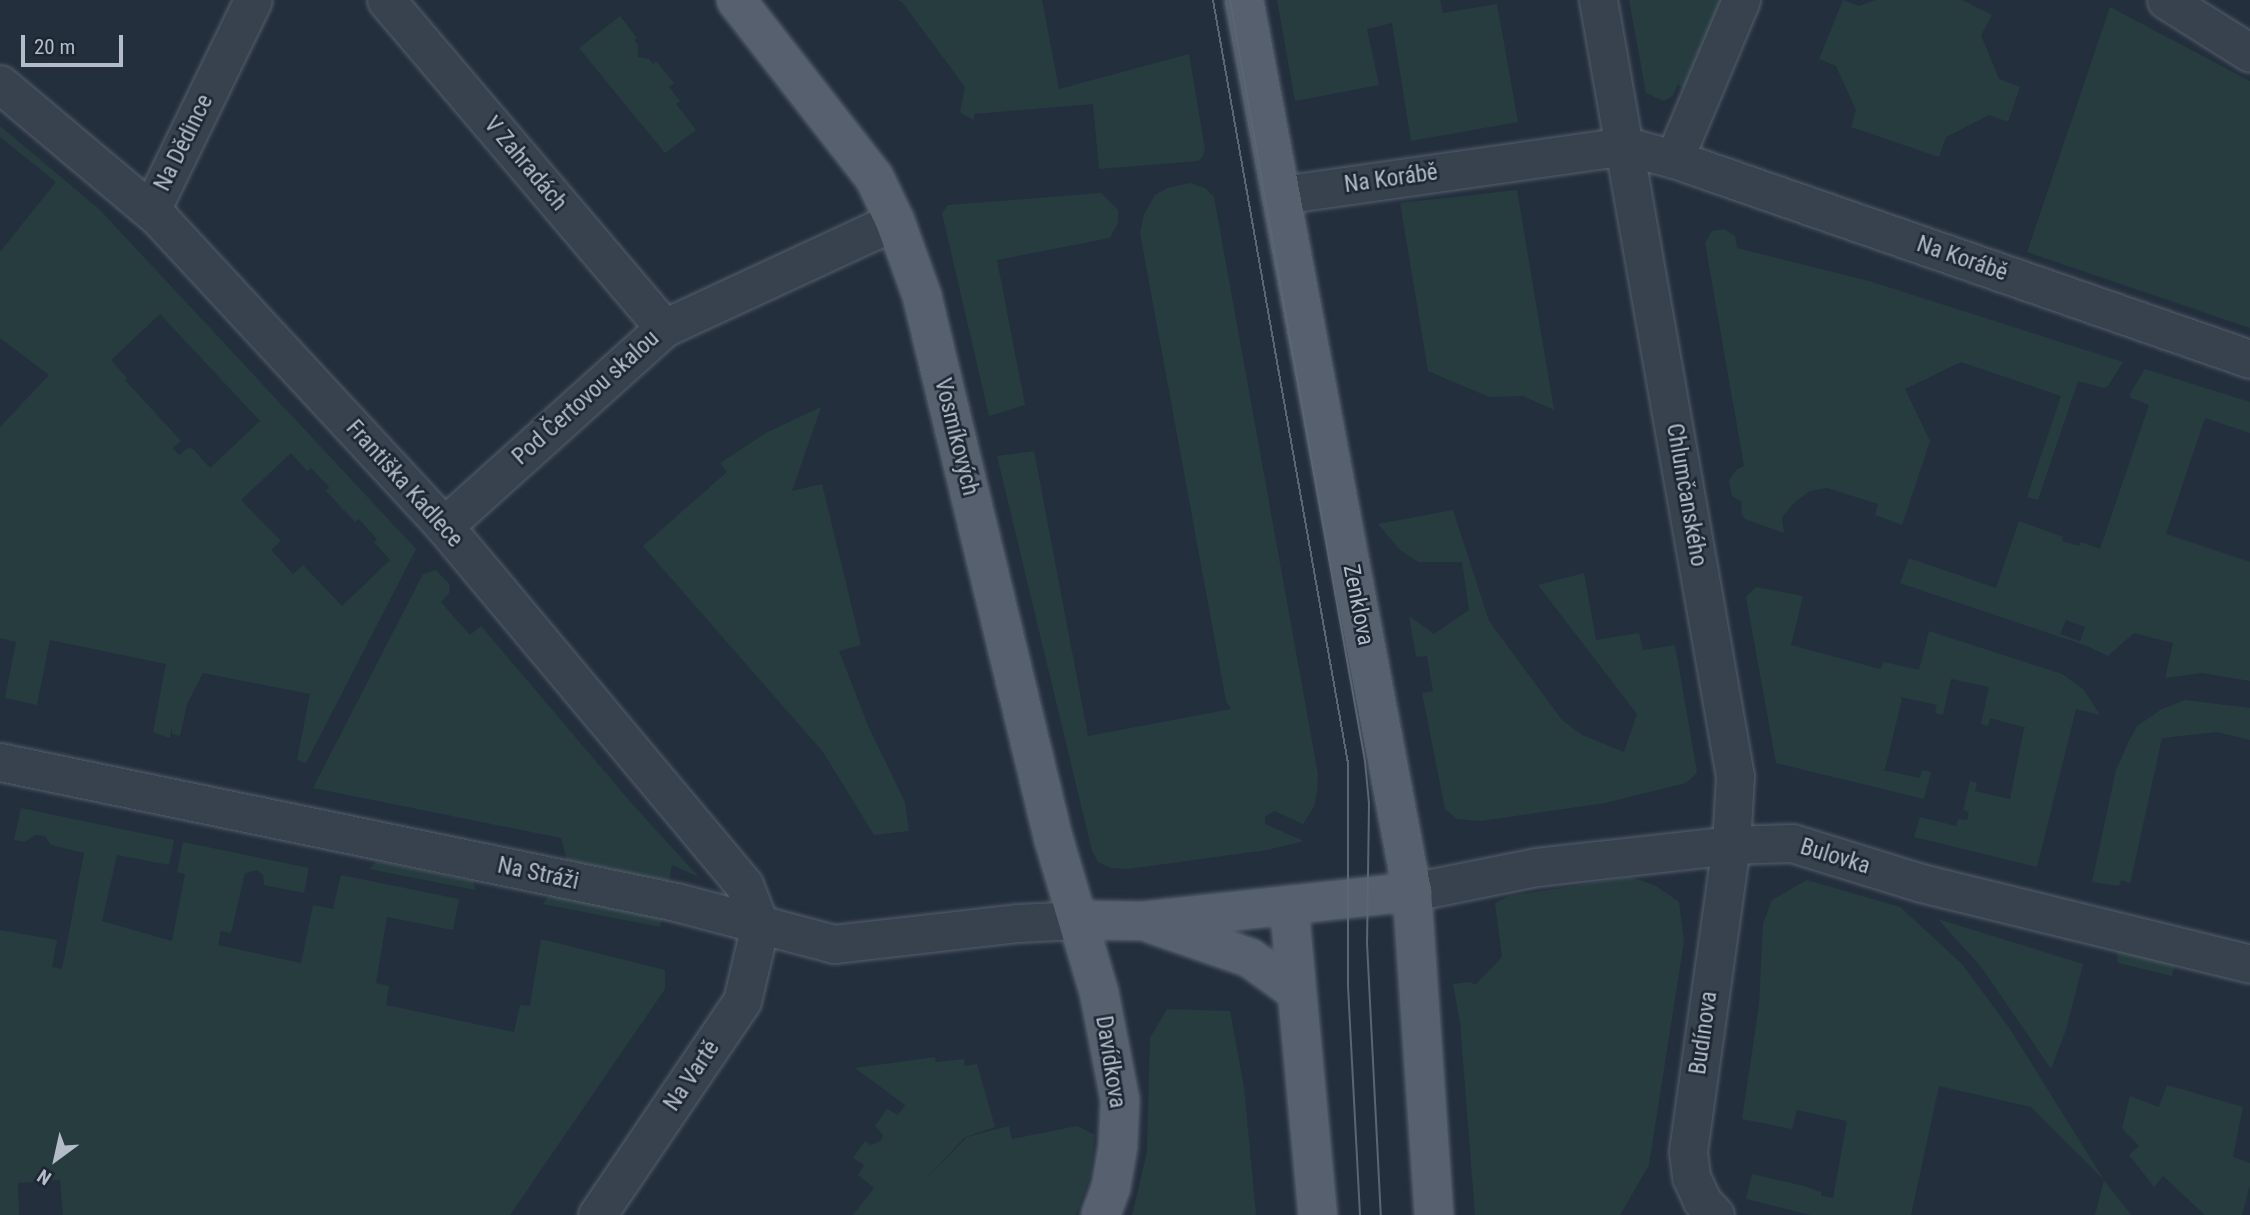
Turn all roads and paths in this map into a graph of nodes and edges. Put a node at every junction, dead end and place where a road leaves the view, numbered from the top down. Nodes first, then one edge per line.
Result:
1 (253, 0) edge
2 (386, 0) edge
3 (736, 0) edge
4 (1244, 0) edge
5 (1598, 0) edge
6 (1741, 0) edge
7 (2169, 2) edge
8 (2250, 53) edge
9 (0, 85) edge
10 (1625, 146) junction
11 (1674, 159) junction
12 (1281, 195) junction
13 (151, 210) junction
14 (895, 221) junction
15 (664, 328) junction
16 (2250, 359) edge
17 (444, 526) junction
18 (0, 762) edge
19 (1731, 845) junction
20 (1412, 892) junction
21 (1297, 905) junction
22 (1078, 920) junction
23 (1143, 921) junction
24 (760, 925) junction
25 (2250, 964) edge
26 (1099, 992) joint
27 (1297, 992) junction
28 (597, 1215) edge
29 (1101, 1215) edge
30 (1318, 1215) edge
31 (1434, 1215) edge
32 (1715, 1215) edge

1 - 13 street, Na Dědince
2 - 15 street, V Zahradách
3 - 14 main road, Vosmíkových
4 - 12 main road, Zenklova
5 - 10 street, Chlumčanského
6 - 11 street
7 - 8 street
9 - 13 street, Františka Kadlece
10 - 11 street, Na Korábě
10 - 12 street, Na Korábě
10 - 19 street, Chlumčanského
11 - 16 street, Na Korábě
12 - 20 main road, Zenklova
13 - 17 street, Františka Kadlece
14 - 15 street, Pod Čertovou skalou
14 - 22 main road, Vosmíkových
15 - 17 street, Pod Čertovou skalou
17 - 24 street, Františka Kadlece
18 - 24 street, Na Stráži
19 - 20 street, Bulovka
19 - 25 street, Bulovka
19 - 32 street, Budínova
20 - 21 main road
20 - 31 main road, Zenklova
21 - 23 main road
21 - 27 main road
22 - 23 main road
22 - 24 street, Na Stráži
22 - 26 main road, Vosmíkových
23 - 27 main road
24 - 28 street, Na Vartě
26 - 29 main road, Davídkova
27 - 30 main road

